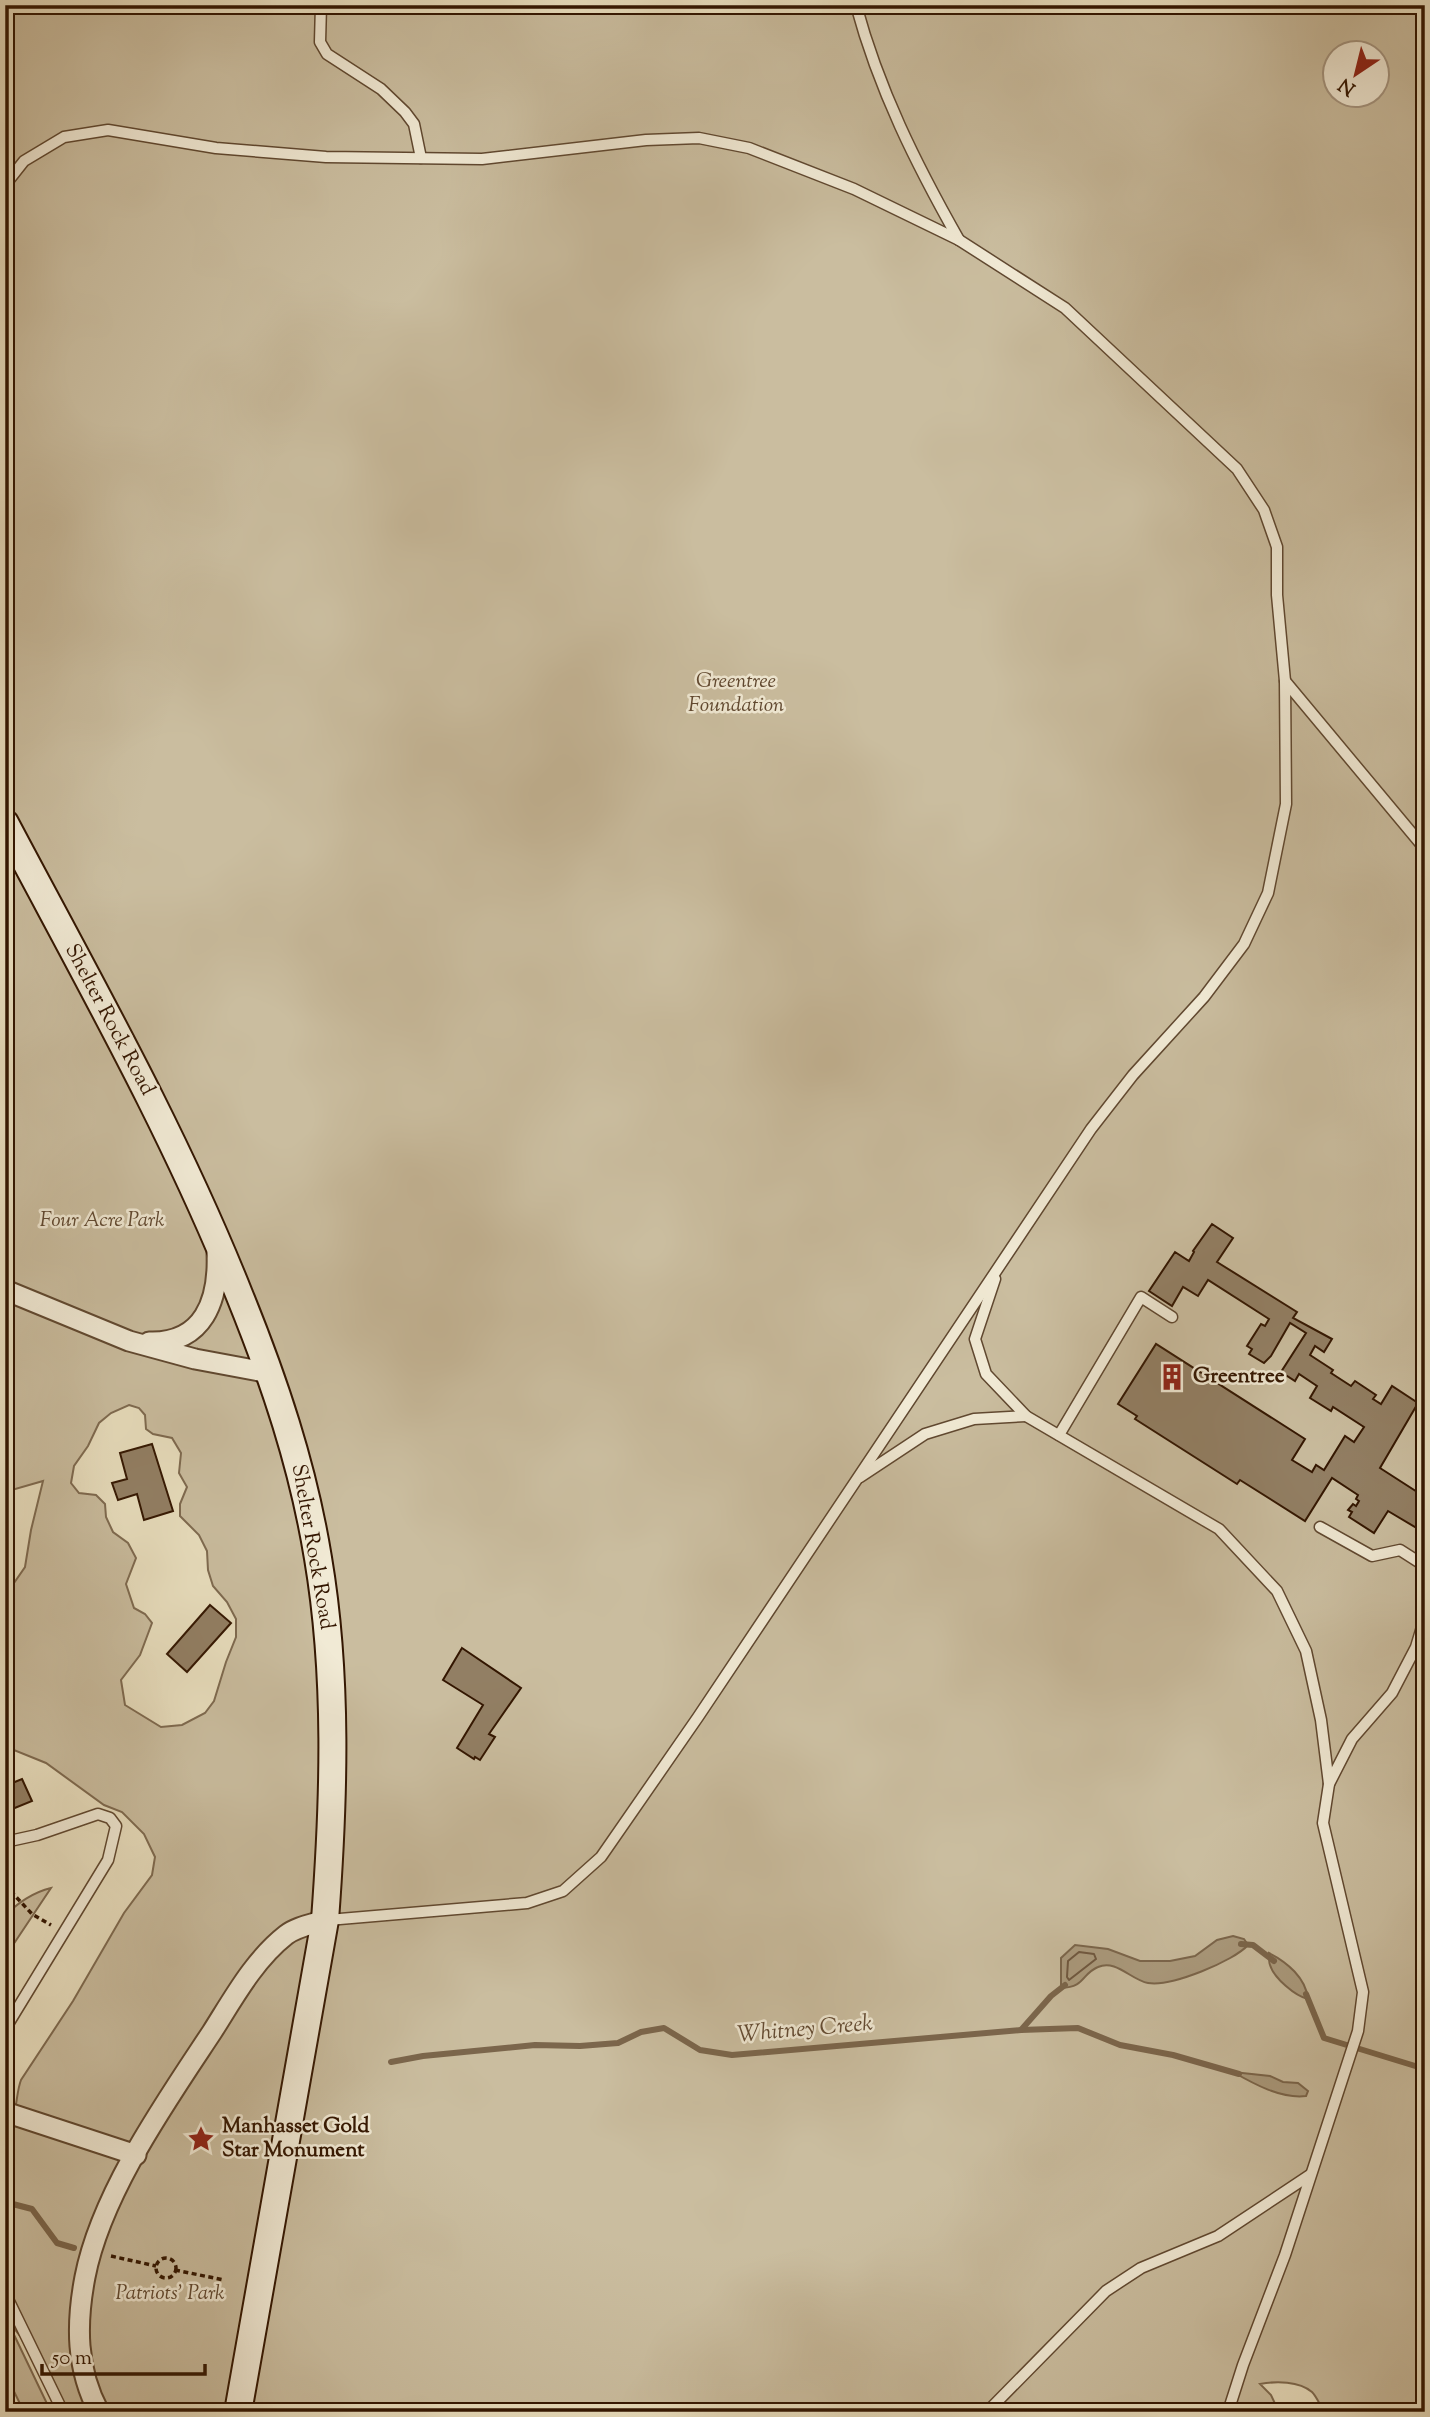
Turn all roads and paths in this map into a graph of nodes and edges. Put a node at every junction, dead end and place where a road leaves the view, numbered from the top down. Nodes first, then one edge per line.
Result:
1 (321, 5) edge
2 (856, 5) edge
3 (421, 158) junction
4 (5, 185) edge
5 (959, 240) junction
6 (1285, 681) junction
7 (5, 822) edge
8 (1425, 849) edge
9 (211, 1224) junction
10 (999, 1267) junction
11 (5, 1290) edge
12 (1172, 1317) dead end
13 (129, 1341) junction
14 (270, 1373) junction
15 (1026, 1416) junction
16 (1059, 1435) junction
17 (856, 1480) junction
18 (1320, 1527) dead end
19 (1425, 1566) edge
20 (1425, 1617) edge
21 (1329, 1784) junction
22 (5, 1842) edge
23 (5, 1885) edge
24 (326, 1920) junction
25 (64, 1933) junction
26 (5, 2029) edge
27 (5, 2112) edge
28 (136, 2155) junction
29 (1310, 2175) junction
30 (92, 2251) junction
31 (156, 2266) junction
32 (175, 2270) junction
33 (224, 2280) dead end
34 (5, 2293) edge
35 (64, 2412) edge
36 (99, 2412) edge
37 (238, 2412) edge
38 (987, 2412) edge
39 (1228, 2412) edge

1 - 3 lane
2 - 5 lane
3 - 4 lane
3 - 5 lane
5 - 6 lane
6 - 8 lane
6 - 10 lane
7 - 9 main road, Shelter Rock Road
9 - 13 street
9 - 14 main road, Shelter Rock Road
10 - 15 lane
10 - 17 lane
11 - 13 street
12 - 16 lane
13 - 14 street
14 - 24 main road, Shelter Rock Road
15 - 16 lane
15 - 17 lane
16 - 21 lane
17 - 24 lane
18 - 19 lane
20 - 21 lane
21 - 29 lane
22 - 25 lane
23 - 25 path
24 - 28 street
24 - 37 main road, Shelter Rock Road
25 - 26 lane
27 - 28 street
28 - 30 street
29 - 38 lane
29 - 39 lane
30 - 31 path
30 - 36 street
31 - 32 path
31 - 32 path
32 - 33 path
34 - 35 lane

